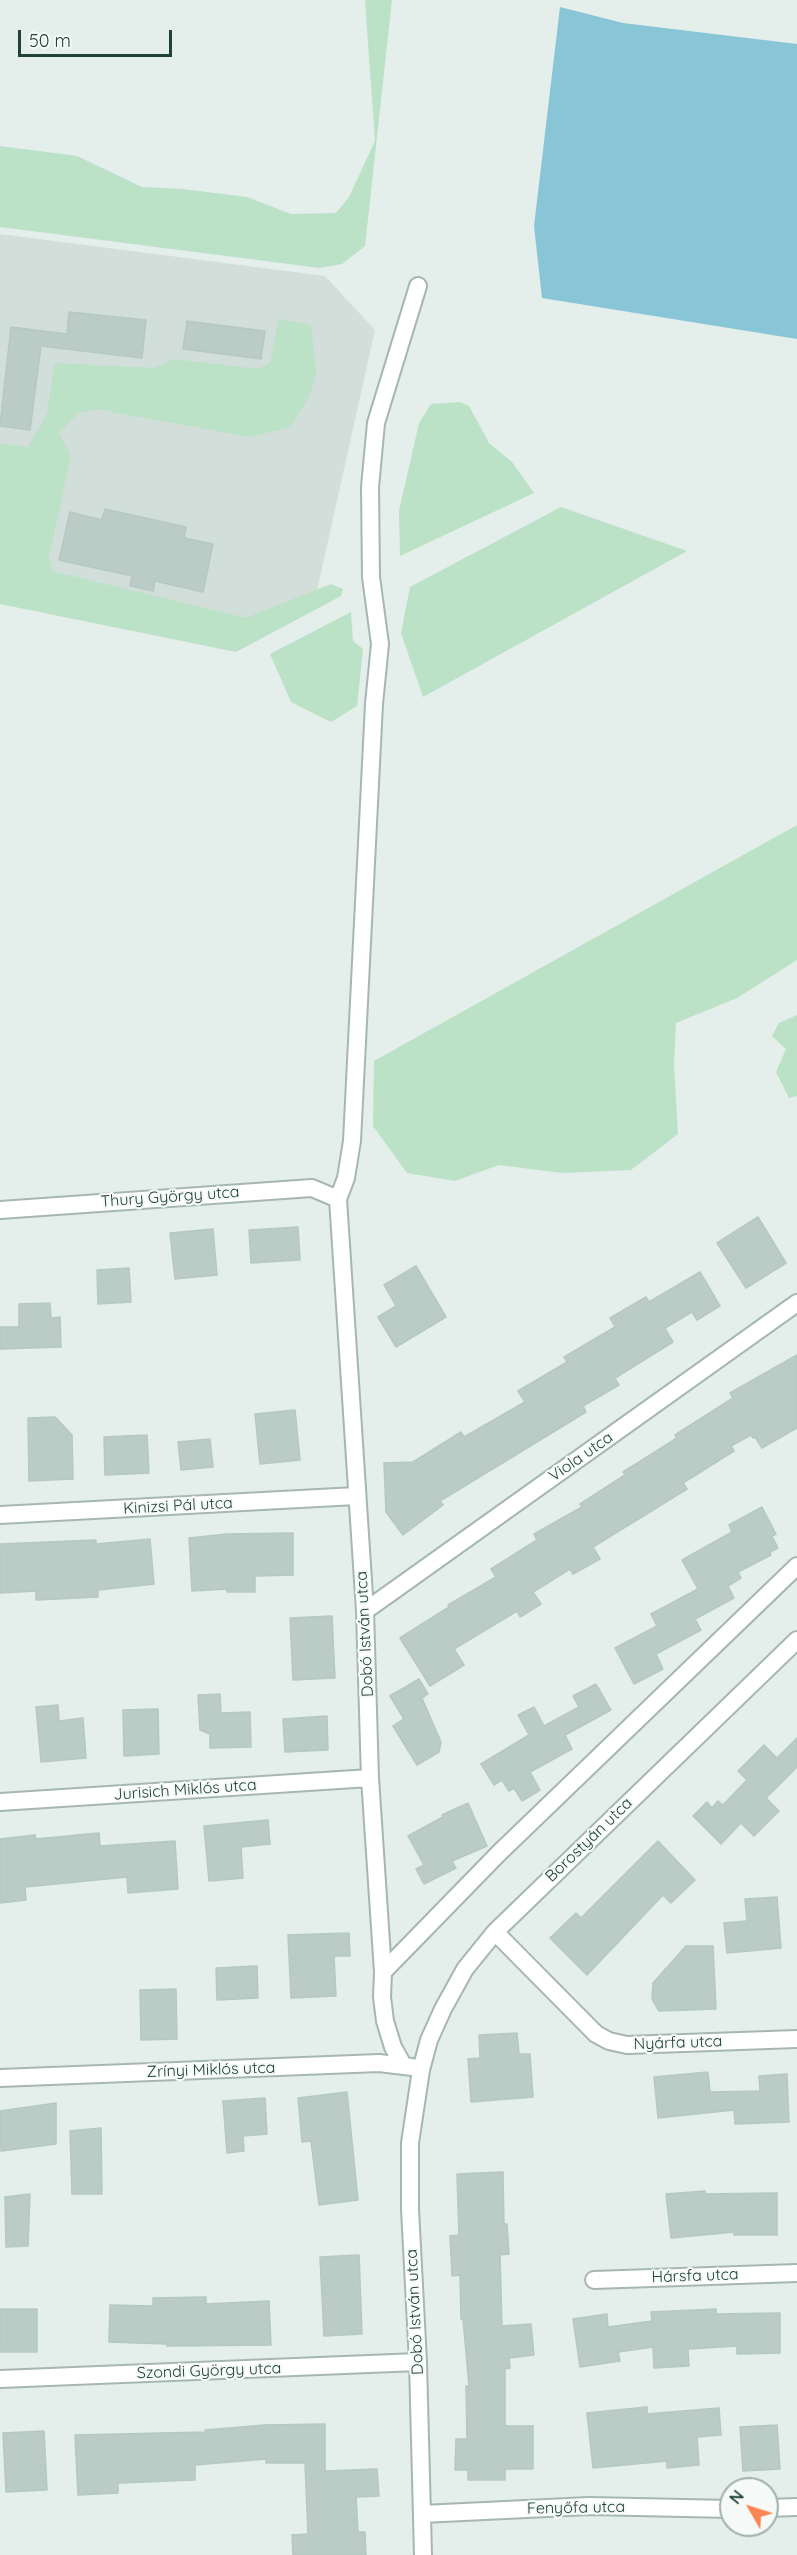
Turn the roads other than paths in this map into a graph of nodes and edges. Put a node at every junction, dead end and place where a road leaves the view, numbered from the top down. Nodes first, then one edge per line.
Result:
1 (418, 286) dead end
2 (339, 1199) junction
3 (0, 1210) edge
4 (797, 1303) edge
5 (356, 1496) junction
6 (0, 1515) edge
7 (797, 1566) edge
8 (365, 1611) junction
9 (797, 1640) edge
10 (370, 1778) junction
11 (0, 1802) edge
12 (495, 1932) junction
13 (383, 1972) junction
14 (797, 2039) edge
15 (403, 2064) junction
16 (421, 2070) junction
17 (0, 2078) edge
18 (797, 2273) edge
19 (594, 2280) dead end
20 (418, 2362) junction
21 (0, 2379) edge
22 (797, 2507) edge
23 (779, 2508) edge
24 (719, 2509) edge
25 (422, 2514) junction
26 (423, 2555) edge

1 - 2 street, Dobó István utca
2 - 3 street, Thury György utca
2 - 5 street, Dobó István utca
4 - 8 street, Viola utca
5 - 6 street, Kinizsi Pál utca
5 - 8 street, Dobó István utca
7 - 13 street
8 - 10 street, Dobó István utca
9 - 12 street, Borostyán utca
10 - 11 street, Jurisich Miklós utca
10 - 13 street, Dobó István utca
12 - 14 street, Nyárfa utca
12 - 16 street, Borostyán utca
13 - 15 street, Dobó István utca
15 - 16 street, Zrínyi Miklós utca
15 - 17 street, Zrínyi Miklós utca
16 - 20 street, Dobó István utca
18 - 19 street, Hársfa utca
20 - 21 street, Szondi György utca
20 - 25 street, Dobó István utca
22 - 23 street
24 - 25 street, Fenyőfa utca
25 - 26 street, Dobó István utca

